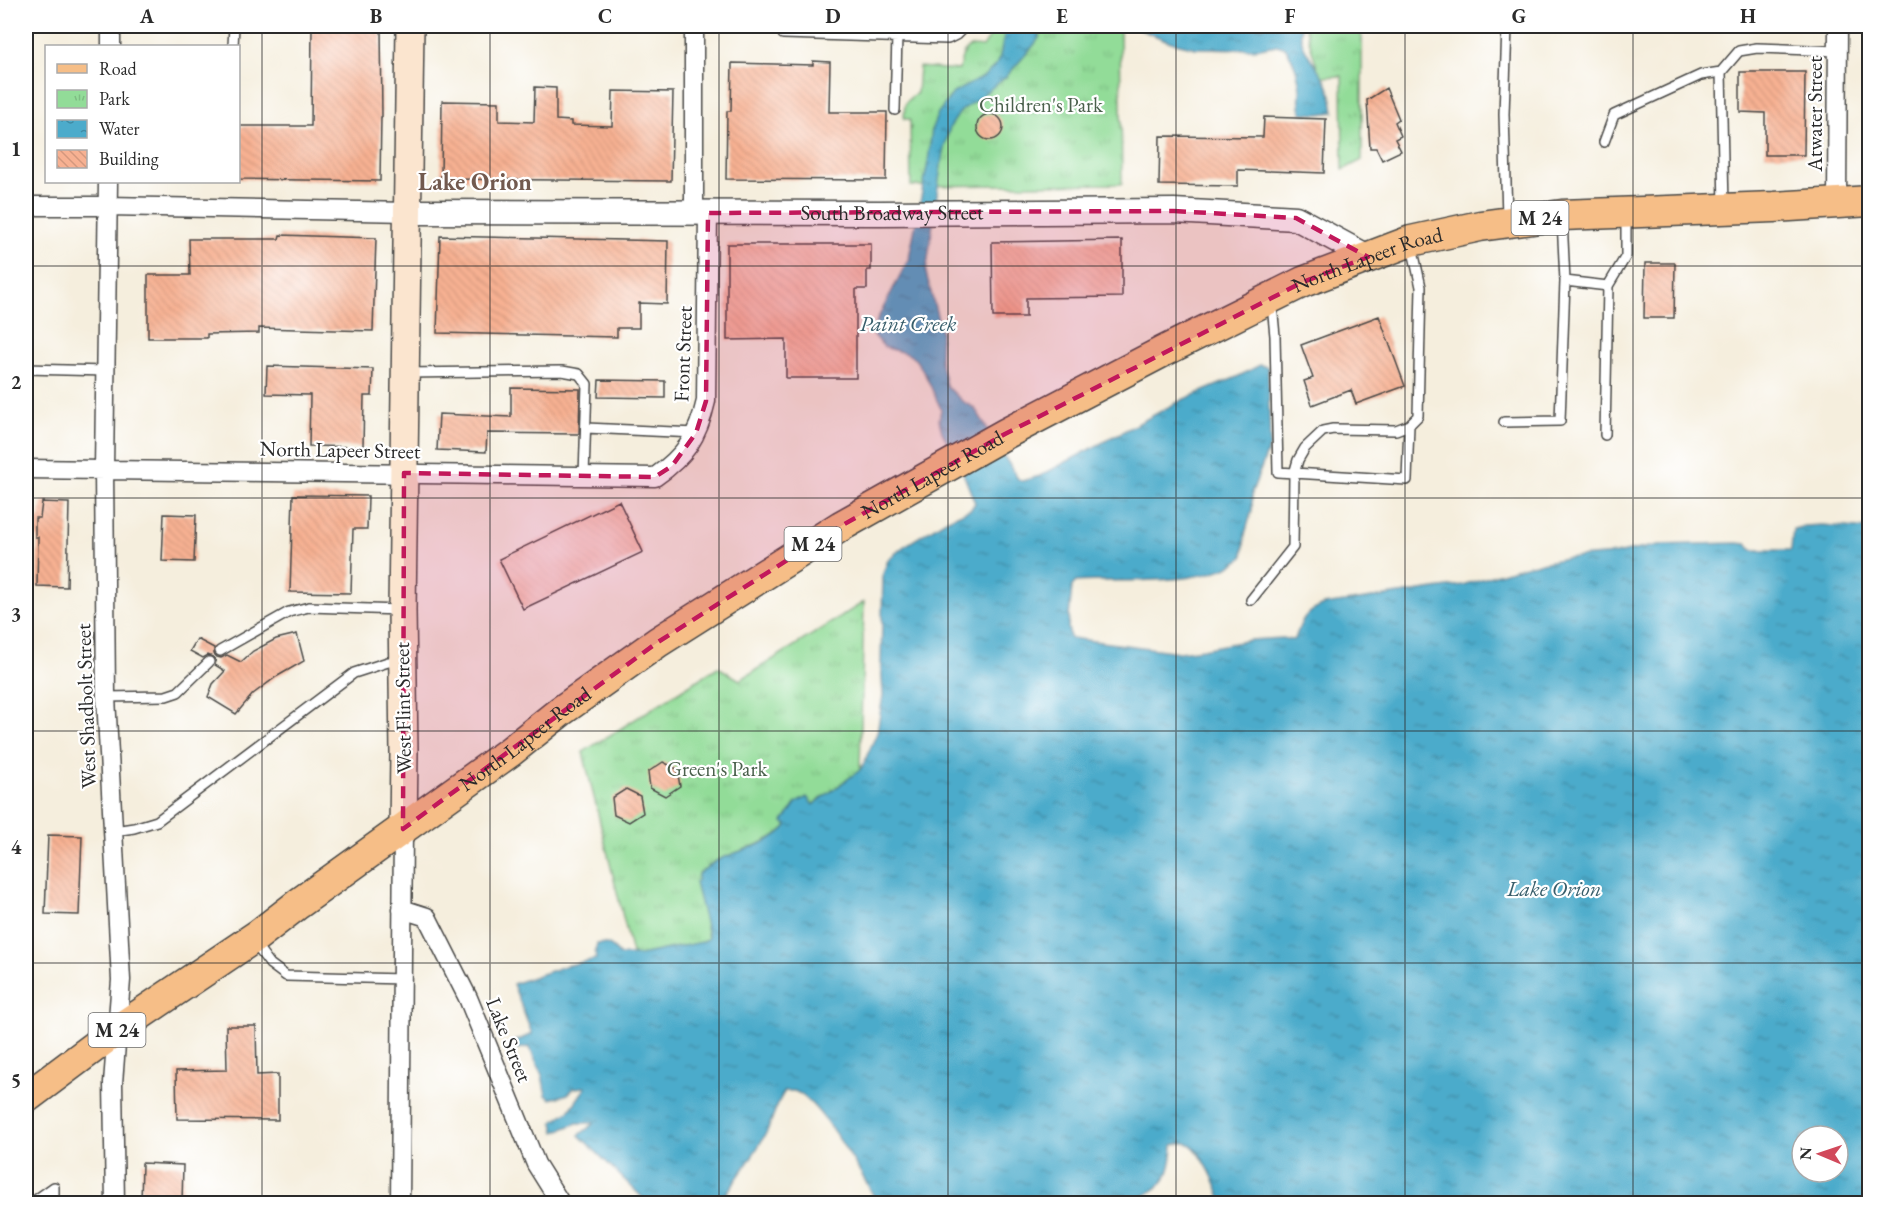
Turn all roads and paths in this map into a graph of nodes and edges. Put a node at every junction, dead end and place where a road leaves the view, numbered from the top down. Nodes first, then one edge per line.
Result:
1 (111, 26) edge
2 (234, 26) edge
3 (410, 26) edge
4 (694, 26) edge
5 (783, 26) edge
6 (965, 26) edge
7 (1507, 26) edge
8 (1838, 26) edge
9 (897, 36) junction
10 (111, 45) edge
11 (233, 45) edge
12 (1838, 51) junction
13 (1721, 72) junction
14 (895, 110) dead end
15 (1604, 142) dead end
16 (108, 183) edge
17 (1869, 201) edge
18 (1837, 203) junction
19 (27, 206) edge
20 (108, 206) junction
21 (1724, 208) junction
22 (408, 212) junction
23 (1626, 212) junction
24 (701, 213) junction
25 (1562, 215) junction
26 (1507, 223) junction
27 (1411, 241) junction
28 (1368, 256) junction
29 (26, 266) edge
30 (1565, 281) junction
31 (1608, 286) junction
32 (1268, 300) junction
33 (26, 369) edge
34 (106, 371) junction
35 (406, 373) junction
36 (1504, 422) dead end
37 (1409, 425) junction
38 (586, 428) junction
39 (696, 433) junction
40 (1605, 435) dead end
41 (26, 469) edge
42 (104, 470) junction
43 (404, 473) junction
44 (1294, 474) junction
45 (584, 476) junction
46 (655, 477) joint
47 (1251, 600) dead end
48 (402, 610) junction
49 (220, 651) dead end
50 (209, 662) dead end
51 (402, 662) junction
52 (106, 697) junction
53 (403, 829) junction
54 (114, 831) junction
55 (402, 909) junction
56 (251, 939) junction
57 (403, 980) junction
58 (117, 1030) junction
59 (26, 1098) edge
60 (30, 1203) edge
61 (54, 1203) edge
62 (115, 1203) edge
63 (400, 1203) edge
64 (561, 1203) edge

1 - 10 street
2 - 11 lane
3 - 22 main road, West Flint Street
4 - 24 street, Front Street
5 - 9 lane
6 - 9 lane
7 - 26 lane
8 - 12 street, Atwater Street
9 - 14 lane
12 - 13 lane
12 - 18 street, Atwater Street
13 - 15 lane
13 - 21 lane
16 - 20 street, West Shadbolt Street
17 - 18 main road, North Lapeer Road / M 24
18 - 21 main road, North Lapeer Road / M 24
19 - 20 street
19 - 29 lane
20 - 22 street
20 - 34 street, West Shadbolt Street
21 - 23 main road, North Lapeer Road / M 24
22 - 24 street, South Broadway Street
22 - 35 main road, West Flint Street
23 - 25 main road, North Lapeer Road / M 24
23 - 31 lane
24 - 28 street, South Broadway Street
24 - 39 street, Front Street
25 - 26 main road, North Lapeer Road / M 24
25 - 30 lane
26 - 27 main road, North Lapeer Road / M 24
27 - 28 main road, North Lapeer Road / M 24
27 - 37 lane
28 - 32 main road, North Lapeer Road / M 24
30 - 31 lane
30 - 36 lane
31 - 40 lane
32 - 44 lane
32 - 53 main road, North Lapeer Road / M 24
33 - 34 lane
34 - 42 street, West Shadbolt Street
35 - 38 lane
35 - 43 main road, West Flint Street
37 - 44 lane
37 - 44 lane
38 - 39 lane
38 - 45 lane
39 - 46 street, Front Street
41 - 42 street, North Lapeer Street
42 - 43 street, North Lapeer Street
42 - 52 street, West Shadbolt Street
43 - 45 street, North Lapeer Street
43 - 48 main road, West Flint Street
44 - 47 lane
45 - 46 street, North Lapeer Street
48 - 49 lane
48 - 51 main road, West Flint Street
50 - 52 lane
51 - 53 main road, West Flint Street
51 - 54 lane
52 - 54 street, West Shadbolt Street
53 - 55 street, West Flint Street
53 - 56 main road, North Lapeer Road / M 24
54 - 58 street, West Shadbolt Street
55 - 57 street, West Flint Street
55 - 64 street, Lake Street
56 - 57 lane
56 - 58 main road, North Lapeer Road / M 24
57 - 63 street, West Flint Street
58 - 59 main road, North Lapeer Road / M 24
58 - 62 street, West Shadbolt Street
60 - 61 lane

